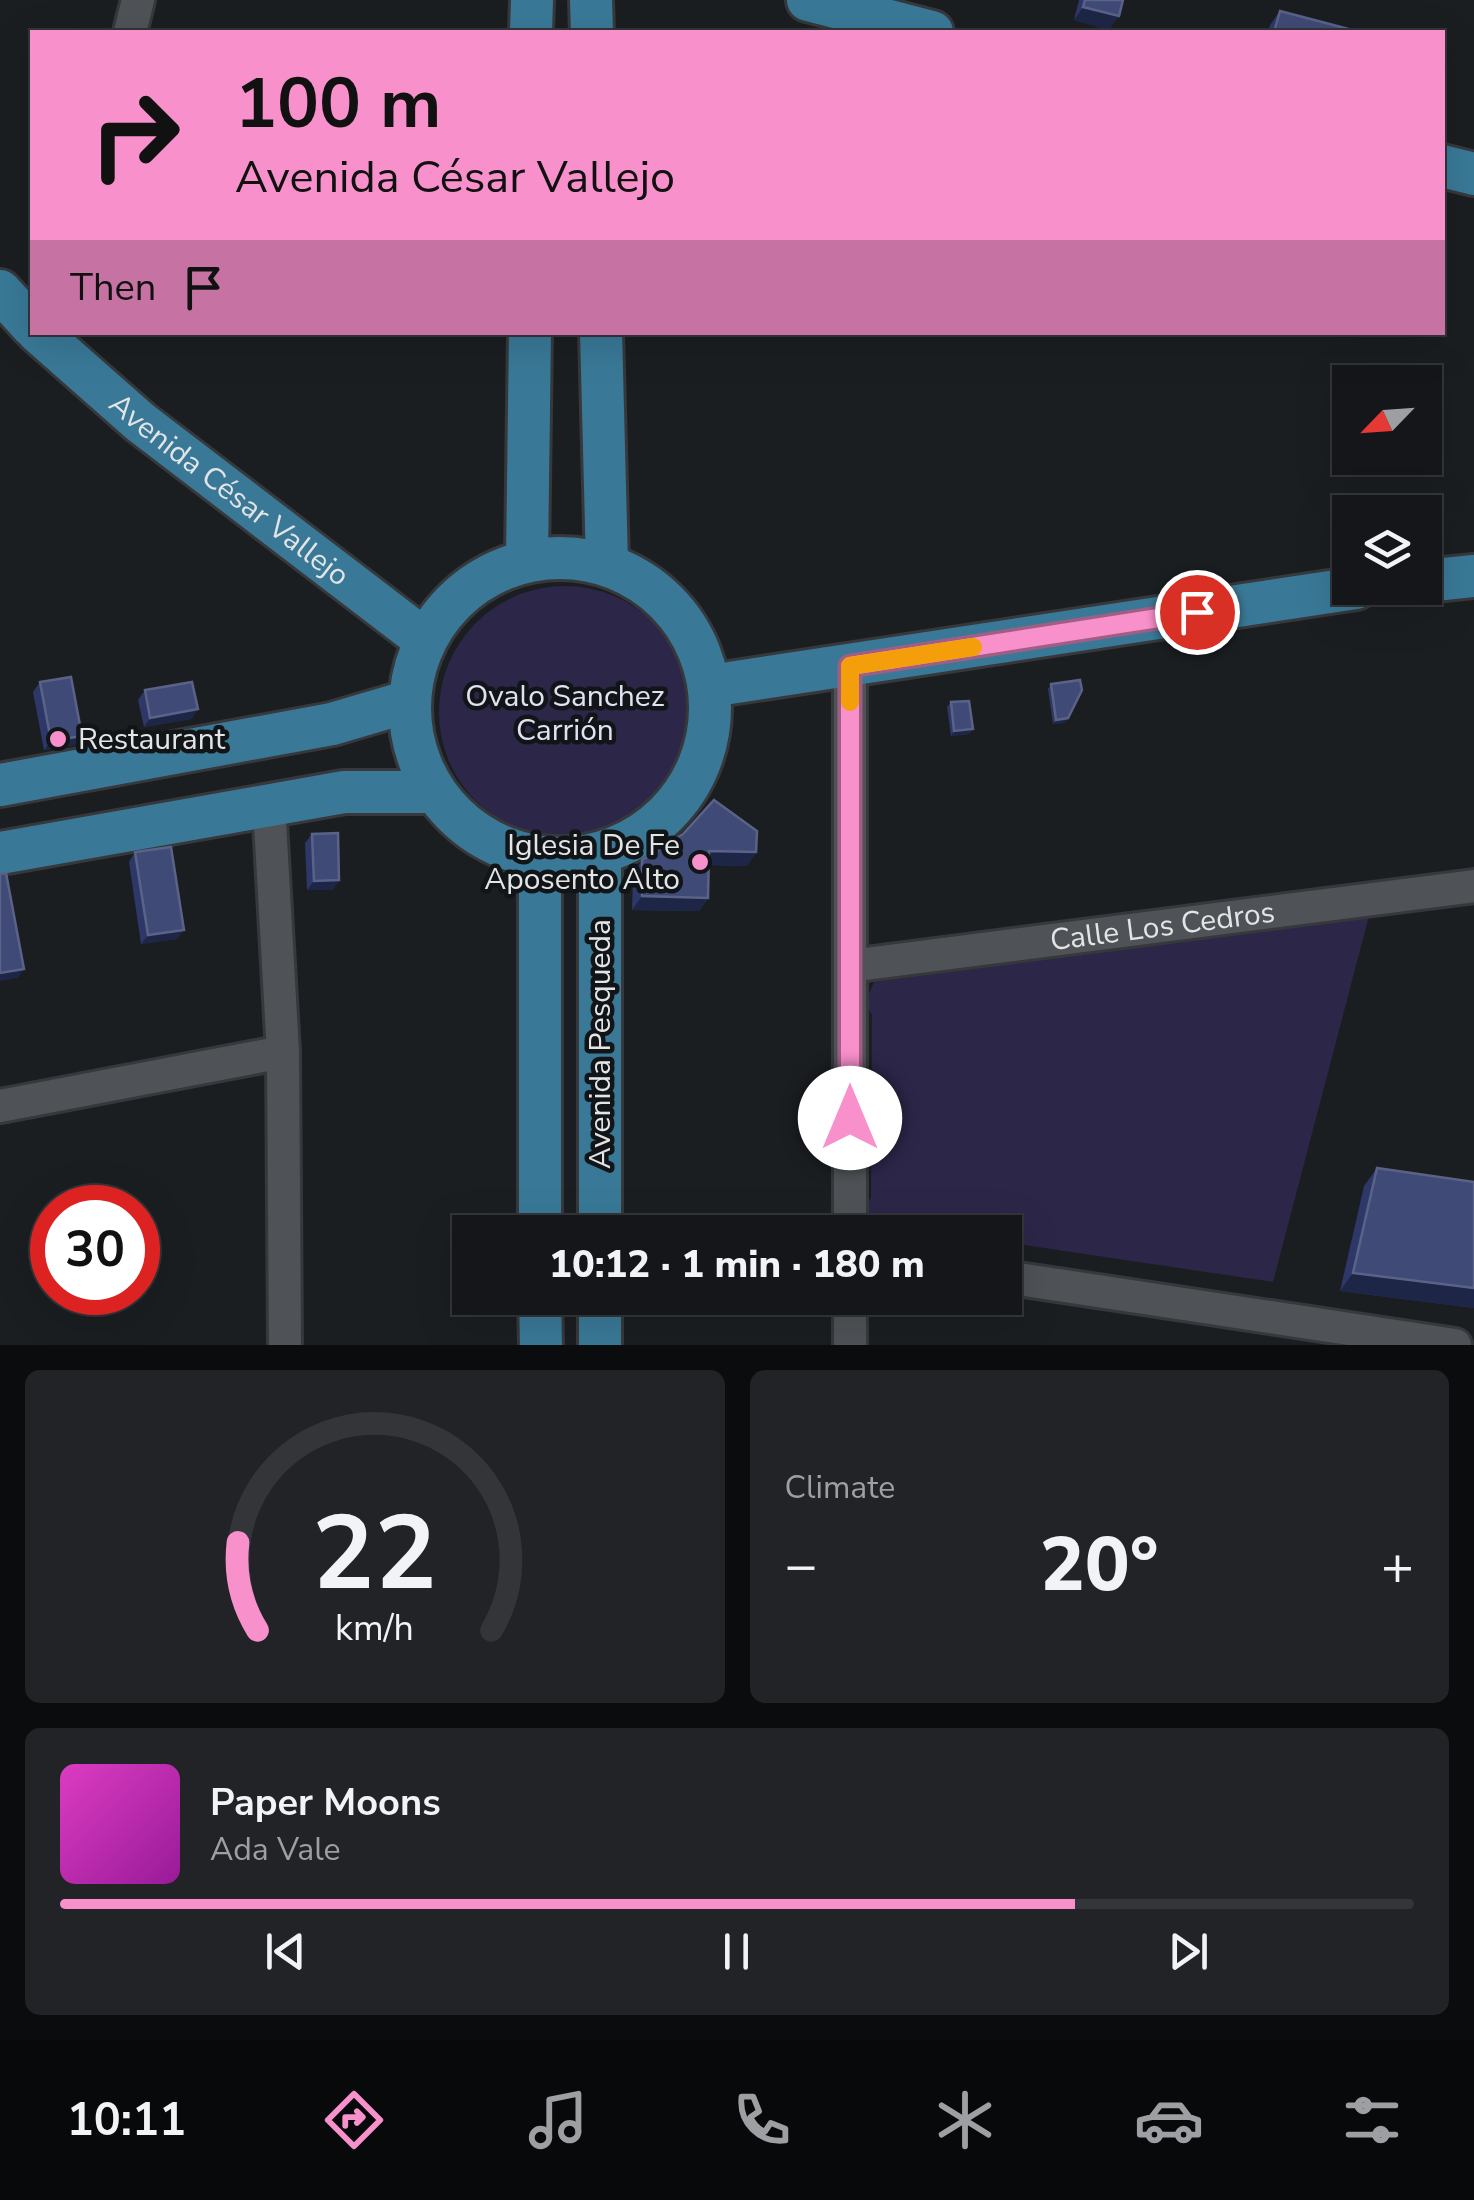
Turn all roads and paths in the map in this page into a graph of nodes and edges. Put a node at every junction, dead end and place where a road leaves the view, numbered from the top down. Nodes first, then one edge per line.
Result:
1 (138, 0) edge
2 (532, 0) edge
3 (591, 0) edge
4 (808, 0) edge
5 (130, 30) edge
6 (532, 30) edge
7 (592, 30) edge
8 (924, 30) edge
9 (1445, 167) edge
10 (1474, 174) edge
11 (0, 291) edge
12 (30, 321) edge
13 (44, 335) edge
14 (530, 335) edge
15 (601, 335) edge
16 (528, 560) junction
17 (606, 564) junction
18 (1474, 576) edge
19 (1442, 579) edge
20 (1332, 592) edge
21 (426, 640) junction
22 (850, 666) junction
23 (710, 686) junction
24 (410, 701) junction
25 (0, 785) edge
26 (435, 792) junction
27 (269, 805) junction
28 (0, 853) edge
29 (600, 855) junction
30 (540, 858) junction
31 (1474, 886) edge
32 (850, 966) junction
33 (283, 1052) junction
34 (0, 1106) edge
35 (540, 1215) edge
36 (600, 1215) edge
37 (850, 1215) edge
38 (1022, 1280) edge
39 (540, 1315) edge
40 (600, 1315) edge
41 (850, 1315) edge
42 (285, 1345) edge
43 (540, 1345) edge
44 (600, 1345) edge
45 (850, 1345) edge
46 (1455, 1345) edge

1 - 5 street
2 - 6 main road
3 - 7 main road
4 - 8 main road
9 - 10 main road
11 - 12 main road, Avenida César Vallejo
13 - 21 main road, Avenida César Vallejo
14 - 16 main road
15 - 17 main road
16 - 17 main road
16 - 21 main road
17 - 23 main road
18 - 19 main road
20 - 22 main road
21 - 24 main road
22 - 23 main road
22 - 32 street
23 - 29 main road
24 - 25 main road
24 - 26 main road
26 - 27 main road
26 - 30 main road
27 - 28 main road
27 - 33 street
29 - 30 main road
29 - 36 main road, Avenida Pesqueda
30 - 35 main road, Avenida Pesqueda
31 - 32 street, Calle Los Cedros
32 - 37 street
33 - 34 street
33 - 42 street
38 - 46 street
39 - 43 main road
40 - 44 main road
41 - 45 street

